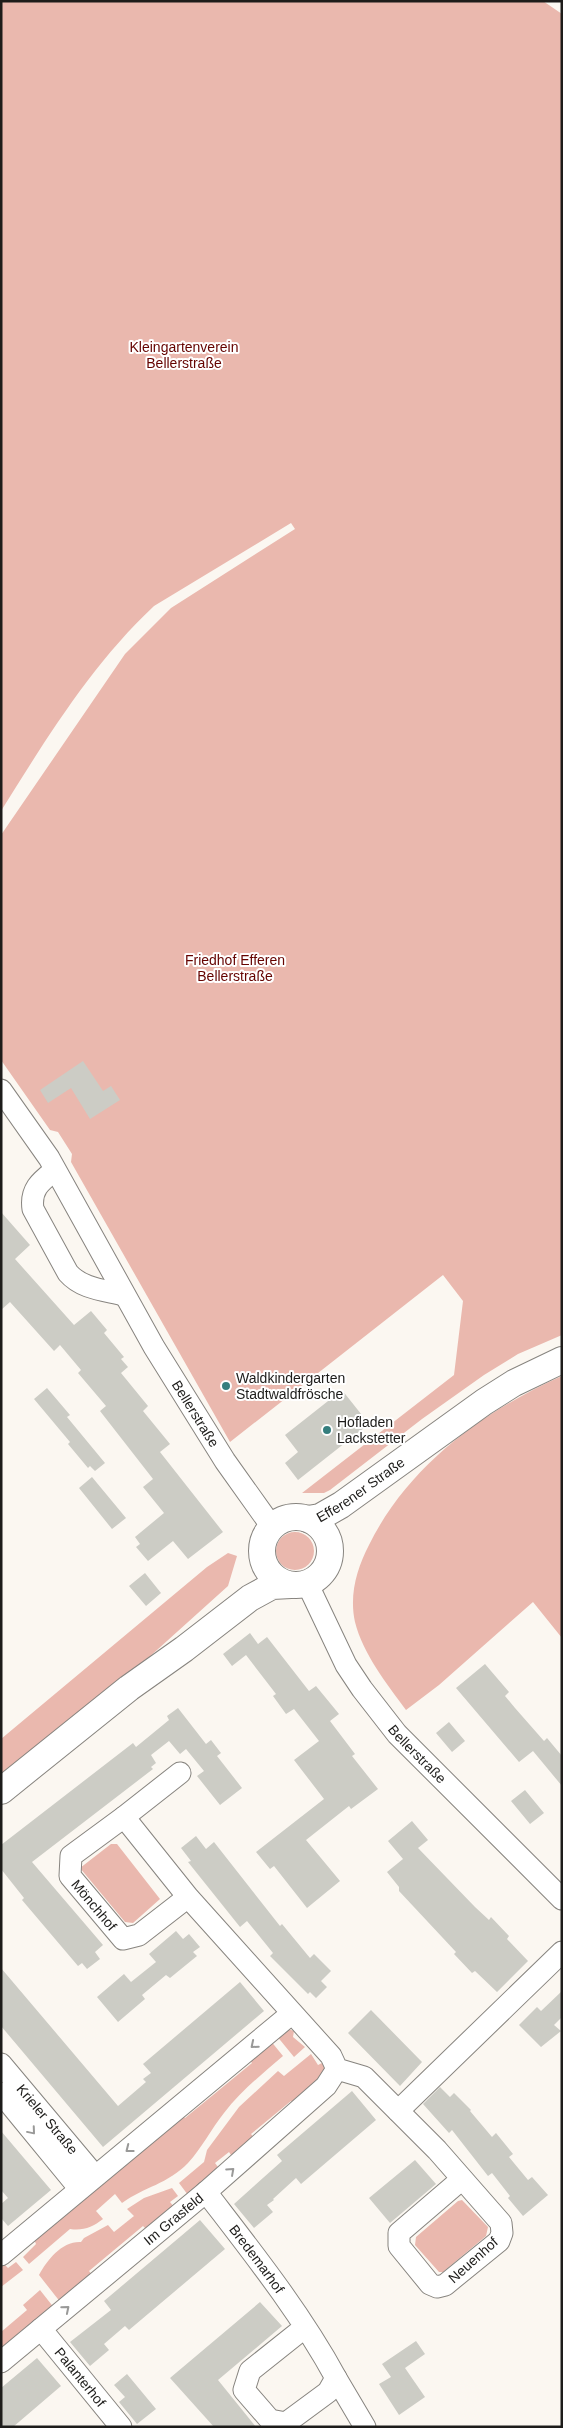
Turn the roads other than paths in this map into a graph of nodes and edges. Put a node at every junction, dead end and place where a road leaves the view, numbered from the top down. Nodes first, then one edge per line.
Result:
1 (1, 1090) edge
2 (55, 1170) junction
3 (124, 1295) junction
4 (562, 1360) edge
5 (484, 1402) junction
6 (308, 1519) junction
7 (272, 1527) junction
8 (329, 1543) junction
9 (262, 1552) junction
10 (299, 1584) junction
11 (129, 1688) junction
12 (180, 1773) dead end
13 (1, 1791) edge
14 (124, 1817) junction
15 (188, 1897) junction
16 (562, 1899) edge
17 (562, 1952) edge
18 (291, 2014) junction
19 (1, 2064) edge
20 (346, 2072) junction
21 (1, 2093) edge
22 (398, 2111) junction
23 (462, 2180) junction
24 (87, 2182) junction
25 (206, 2192) junction
26 (1, 2255) edge
27 (304, 2328) junction
28 (41, 2329) junction
29 (1, 2362) edge
30 (336, 2378) junction
31 (121, 2427) edge
32 (365, 2427) edge

1 - 2 street, Bellerstraße
2 - 3 street, Bellerstraße
2 - 3 street
3 - 7 street, Bellerstraße
4 - 5 street, Efferener Straße
5 - 6 street, Efferener Straße
5 - 8 street, Efferener Straße
6 - 7 street
6 - 8 street
7 - 9 street
8 - 10 street
9 - 10 street
9 - 11 street
10 - 11 street
10 - 16 street, Bellerstraße
11 - 13 street
12 - 14 street, Mönchhof
14 - 15 street
14 - 15 street, Mönchhof
15 - 18 street
17 - 22 street
18 - 20 street
18 -> 24 street
19 - 24 street, Krieler Straße
20 - 22 street, Neuenhof
25 -> 20 street, Im Grasfeld
21 -> 24 street, Krieler Straße
22 - 23 street, Neuenhof
23 - 23 street, Neuenhof
24 - 26 street
25 - 27 street, Bredemarhof
28 -> 25 street, Im Grasfeld
27 - 30 street, Bredemarhof
27 - 30 street
28 - 29 street, Im Grasfeld
28 - 31 street, Palanterhof
30 - 32 street, Bredemarhof

